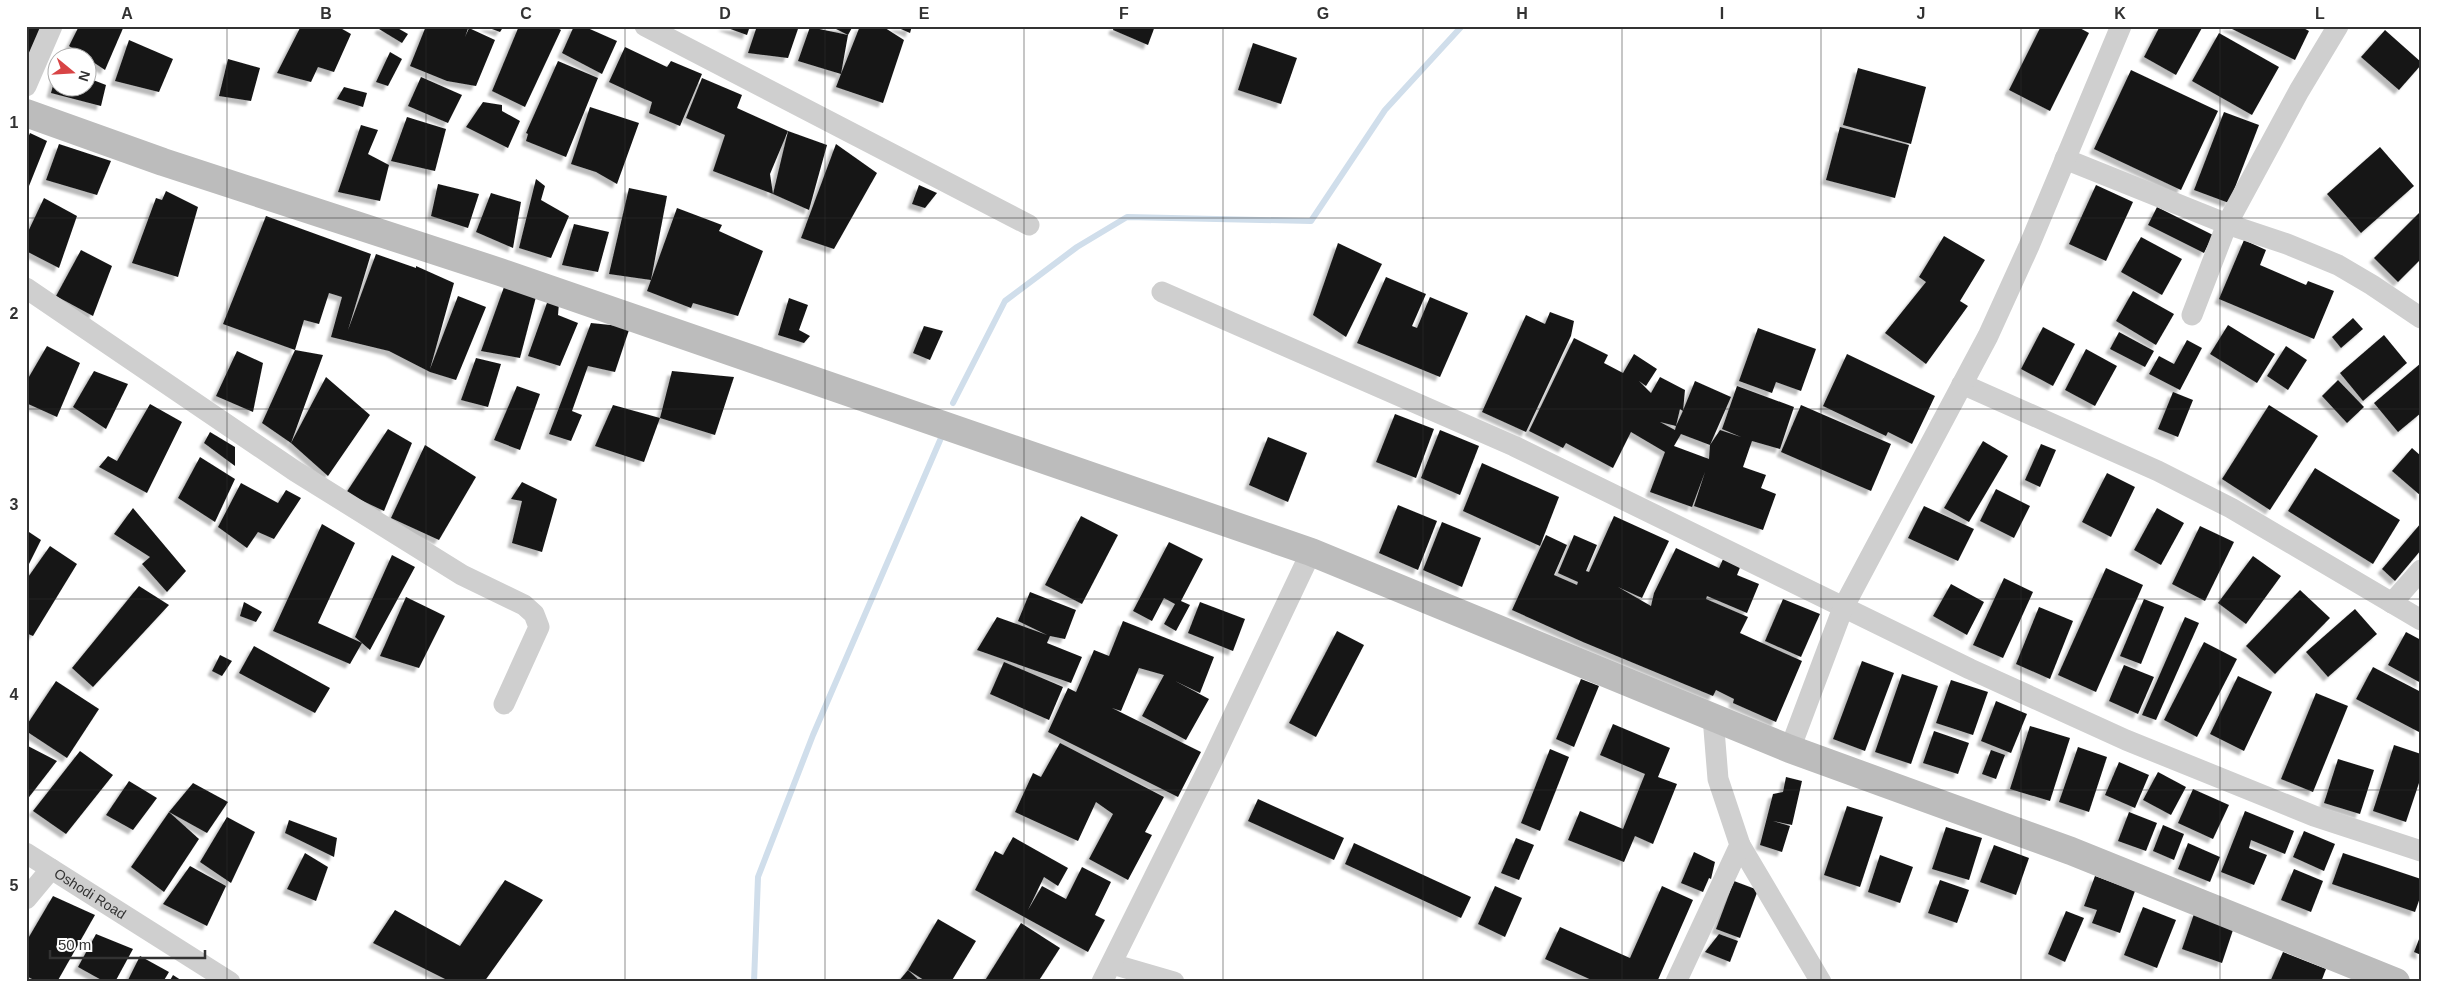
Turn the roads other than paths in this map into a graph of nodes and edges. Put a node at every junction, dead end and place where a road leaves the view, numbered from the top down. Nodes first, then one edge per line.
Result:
1 (52, 26) edge
2 (2122, 26) edge
3 (2338, 26) edge
4 (654, 28) edge
5 (26, 86) edge
6 (26, 113) edge
7 (2064, 159) junction
8 (2227, 224) junction
9 (1029, 225) dead end
10 (26, 288) edge
11 (1162, 292) dead end
12 (2192, 315) dead end
13 (2421, 318) edge
14 (1962, 384) junction
15 (1311, 552) junction
16 (2421, 570) edge
17 (2392, 603) junction
18 (1843, 608) junction
19 (2421, 620) edge
20 (504, 704) dead end
21 (1713, 717) junction
22 (1790, 749) junction
23 (1740, 845) junction
24 (2421, 851) edge
25 (26, 853) edge
26 (51, 869) junction
27 (26, 899) edge
28 (1107, 973) edge
29 (230, 982) edge
30 (1174, 982) edge
31 (1676, 982) edge
32 (1821, 982) edge
33 (2396, 982) edge

1 - 5 street
2 - 7 street
3 - 8 street
4 - 9 street
6 - 15 street
7 - 8 street
7 - 14 street
8 - 12 street
8 - 13 street
10 - 20 street
11 - 18 street
14 - 17 street
14 - 18 street
15 - 21 street
15 - 28 street
16 - 17 street
17 - 19 street
18 - 22 street
18 - 24 street
21 - 22 street
21 - 23 street
22 - 33 street
23 - 31 street
23 - 32 street
25 - 26 street, Oshodi Road
26 - 27 street
26 - 29 street, Oshodi Road
28 - 30 street

